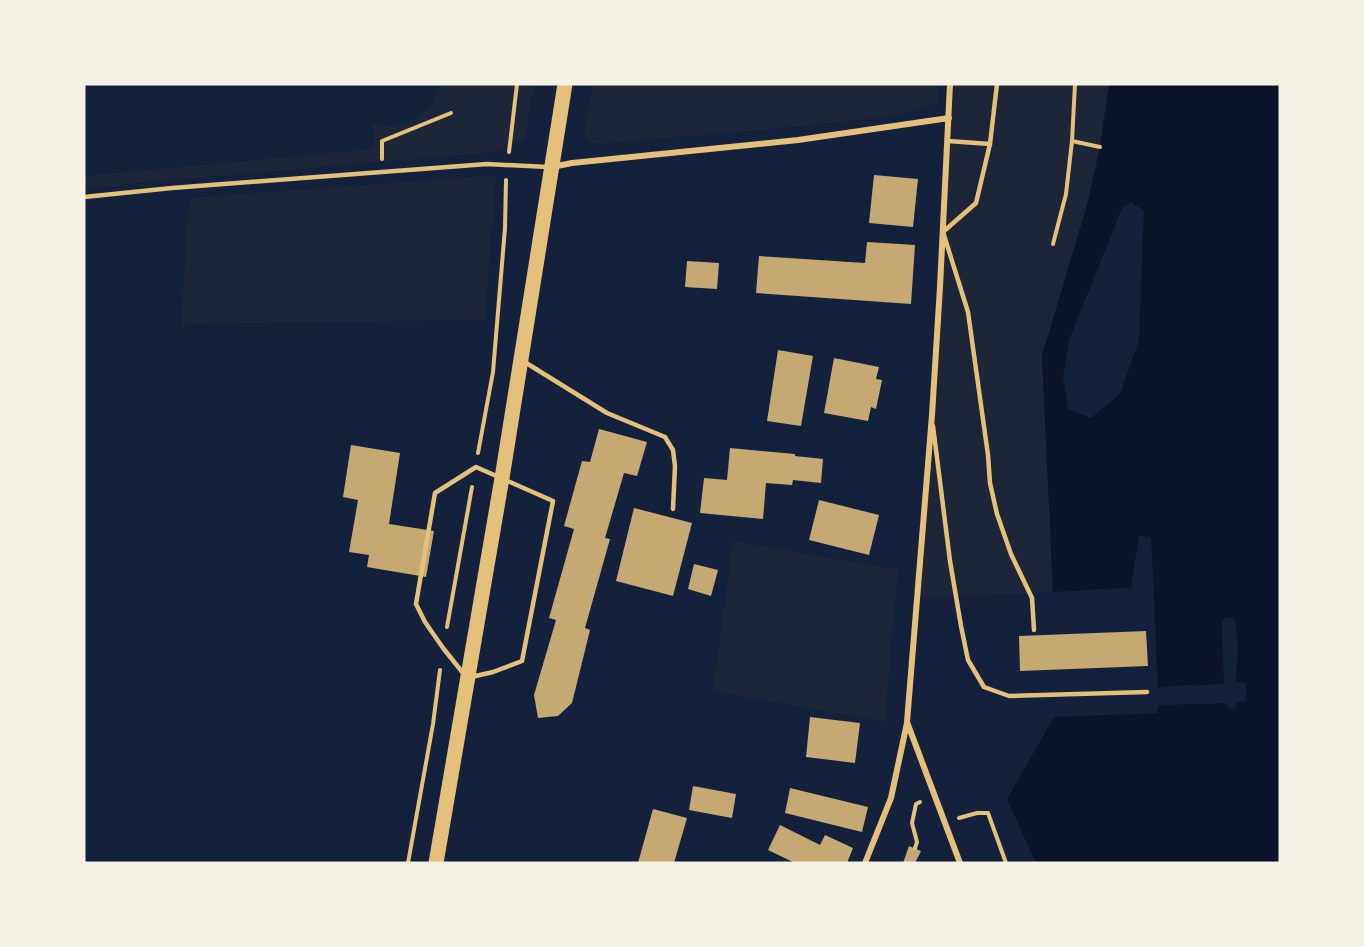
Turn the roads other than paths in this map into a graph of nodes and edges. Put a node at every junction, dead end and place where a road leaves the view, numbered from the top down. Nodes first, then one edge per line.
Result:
1 (565, 84) edge
2 (950, 84) edge
3 (997, 84) edge
4 (949, 118) junction
5 (948, 141) junction
6 (990, 144) junction
7 (551, 167) junction
8 (84, 197) edge
9 (943, 232) junction
10 (521, 360) junction
11 (932, 415) junction
12 (502, 478) junction
13 (673, 509) dead end
14 (1034, 630) dead end
15 (467, 678) junction
16 (1147, 692) dead end
17 (907, 722) junction
18 (436, 863) edge
19 (865, 863) edge
20 (960, 863) edge

1 - 7 main road
2 - 4 street
3 - 6 lane
4 - 5 street
4 - 7 street
5 - 6 lane
5 - 9 street
6 - 9 lane
7 - 8 lane
7 - 10 main road
9 - 11 street
9 - 14 lane
10 - 12 main road
10 - 13 lane
11 - 16 lane
11 - 17 street
12 - 15 main road
12 - 15 lane
12 - 15 lane
15 - 18 main road
17 - 19 street
17 - 20 street

